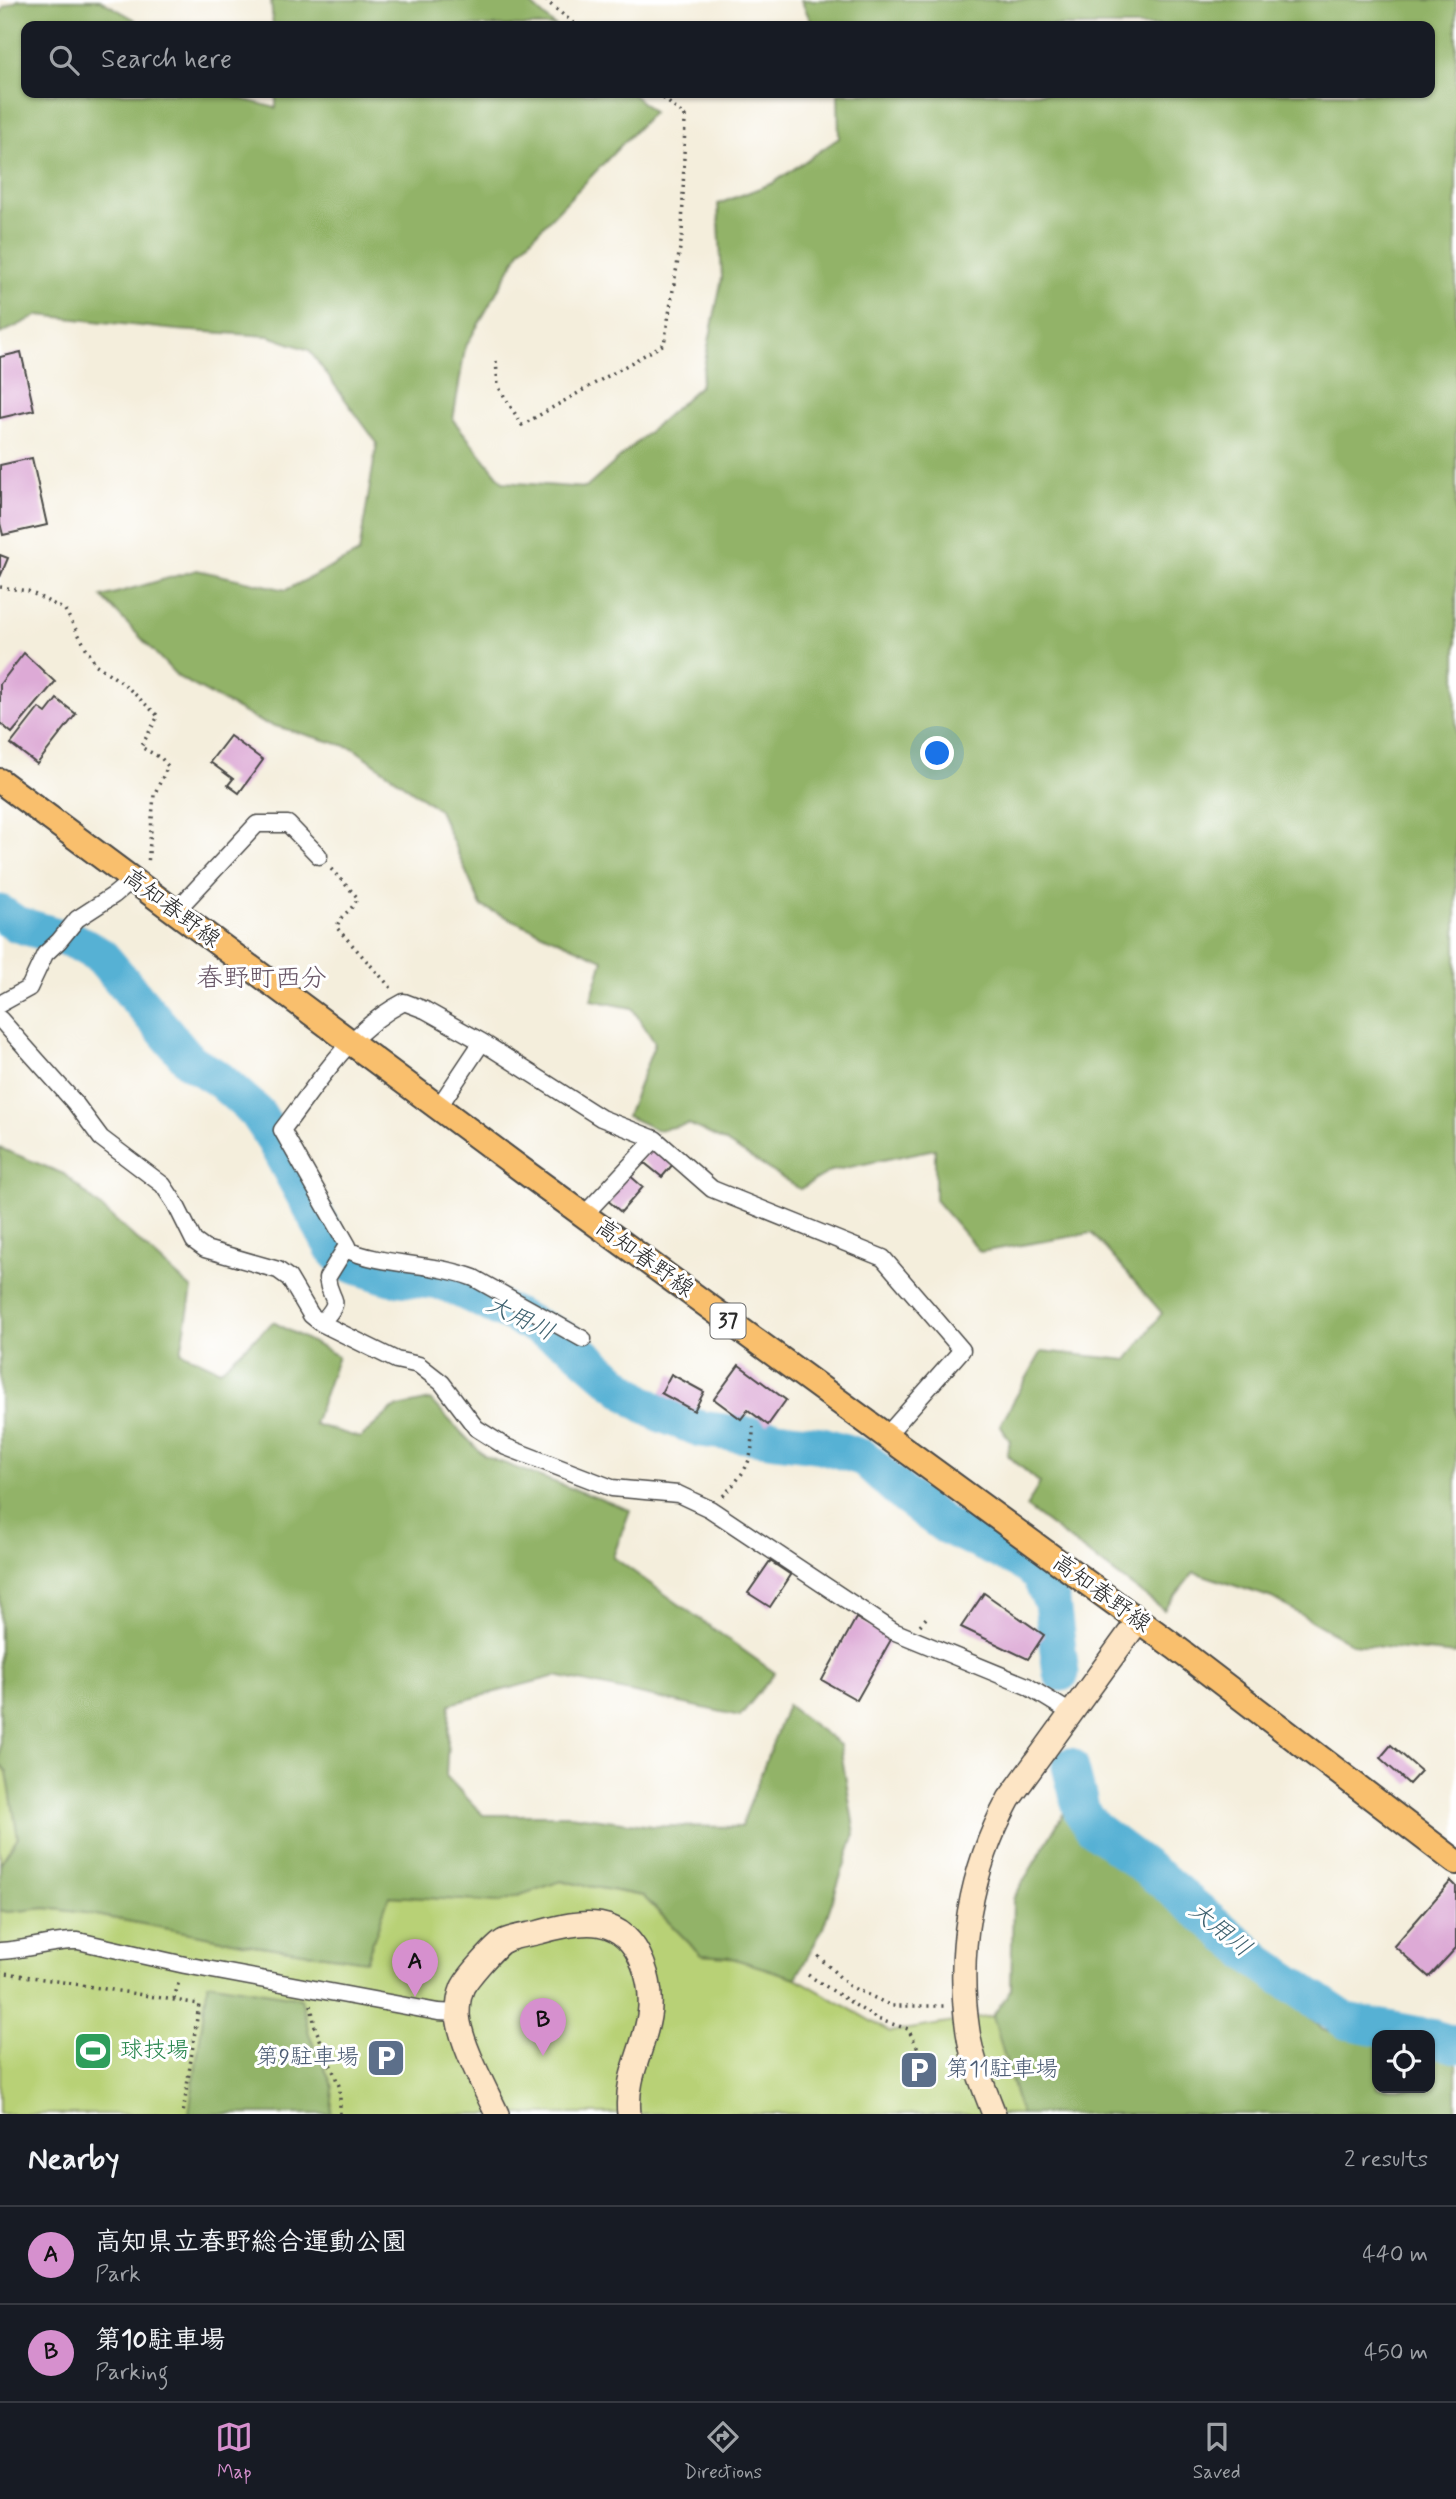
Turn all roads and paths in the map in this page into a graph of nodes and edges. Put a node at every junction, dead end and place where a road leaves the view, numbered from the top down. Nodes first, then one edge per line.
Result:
1 (545, 0) edge
2 (571, 21) edge
3 (663, 98) edge
4 (496, 361) dead end
5 (0, 587) edge
6 (0, 781) edge
7 (319, 856) joint
8 (139, 886) junction
9 (175, 912) junction
10 (404, 1002) junction
11 (0, 1004) edge
12 (0, 1019) edge
13 (349, 1042) junction
14 (482, 1042) junction
15 (438, 1108) junction
16 (655, 1139) junction
17 (584, 1215) junction
18 (345, 1249) junction
19 (321, 1324) junction
20 (583, 1339) dead end
21 (753, 1427) dead end
22 (886, 1436) junction
23 (710, 1509) junction
24 (1138, 1621) junction
25 (1072, 1713) junction
26 (1456, 1862) edge
27 (0, 1951) edge
28 (818, 1956) dead end
29 (0, 1972) edge
30 (182, 1974) dead end
31 (808, 1975) dead end
32 (310, 1996) dead end
33 (174, 1999) junction
34 (948, 2006) dead end
35 (458, 2013) junction
36 (920, 2052) dead end
37 (183, 2114) edge
38 (340, 2114) edge
39 (497, 2114) edge
40 (629, 2114) edge
41 (994, 2114) edge

1 - 2 path
3 - 4 path
5 - 8 path
6 - 8 main road, 高知春野線 / 37
7 - 9 street
7 - 10 path
8 - 9 main road, 高知春野線 / 37
8 - 11 street
9 - 13 main road, 高知春野線 / 37
10 - 13 street
10 - 14 street
12 - 19 street
13 - 15 main road, 高知春野線 / 37
13 - 18 street
14 - 15 street
14 - 16 street
15 - 17 main road, 高知春野線 / 37
16 - 17 street
16 - 22 street
17 - 22 main road, 高知春野線 / 37
18 - 19 street
18 - 20 street
19 - 23 street
21 - 23 path
22 - 24 main road, 高知春野線 / 37
23 - 25 street
24 - 25 street
24 - 26 main road, 高知春野線 / 37
25 - 41 street
27 - 35 street
28 - 34 path
29 - 33 path
30 - 33 path
31 - 36 path
32 - 38 path
33 - 37 path
35 - 39 street
35 - 40 street

